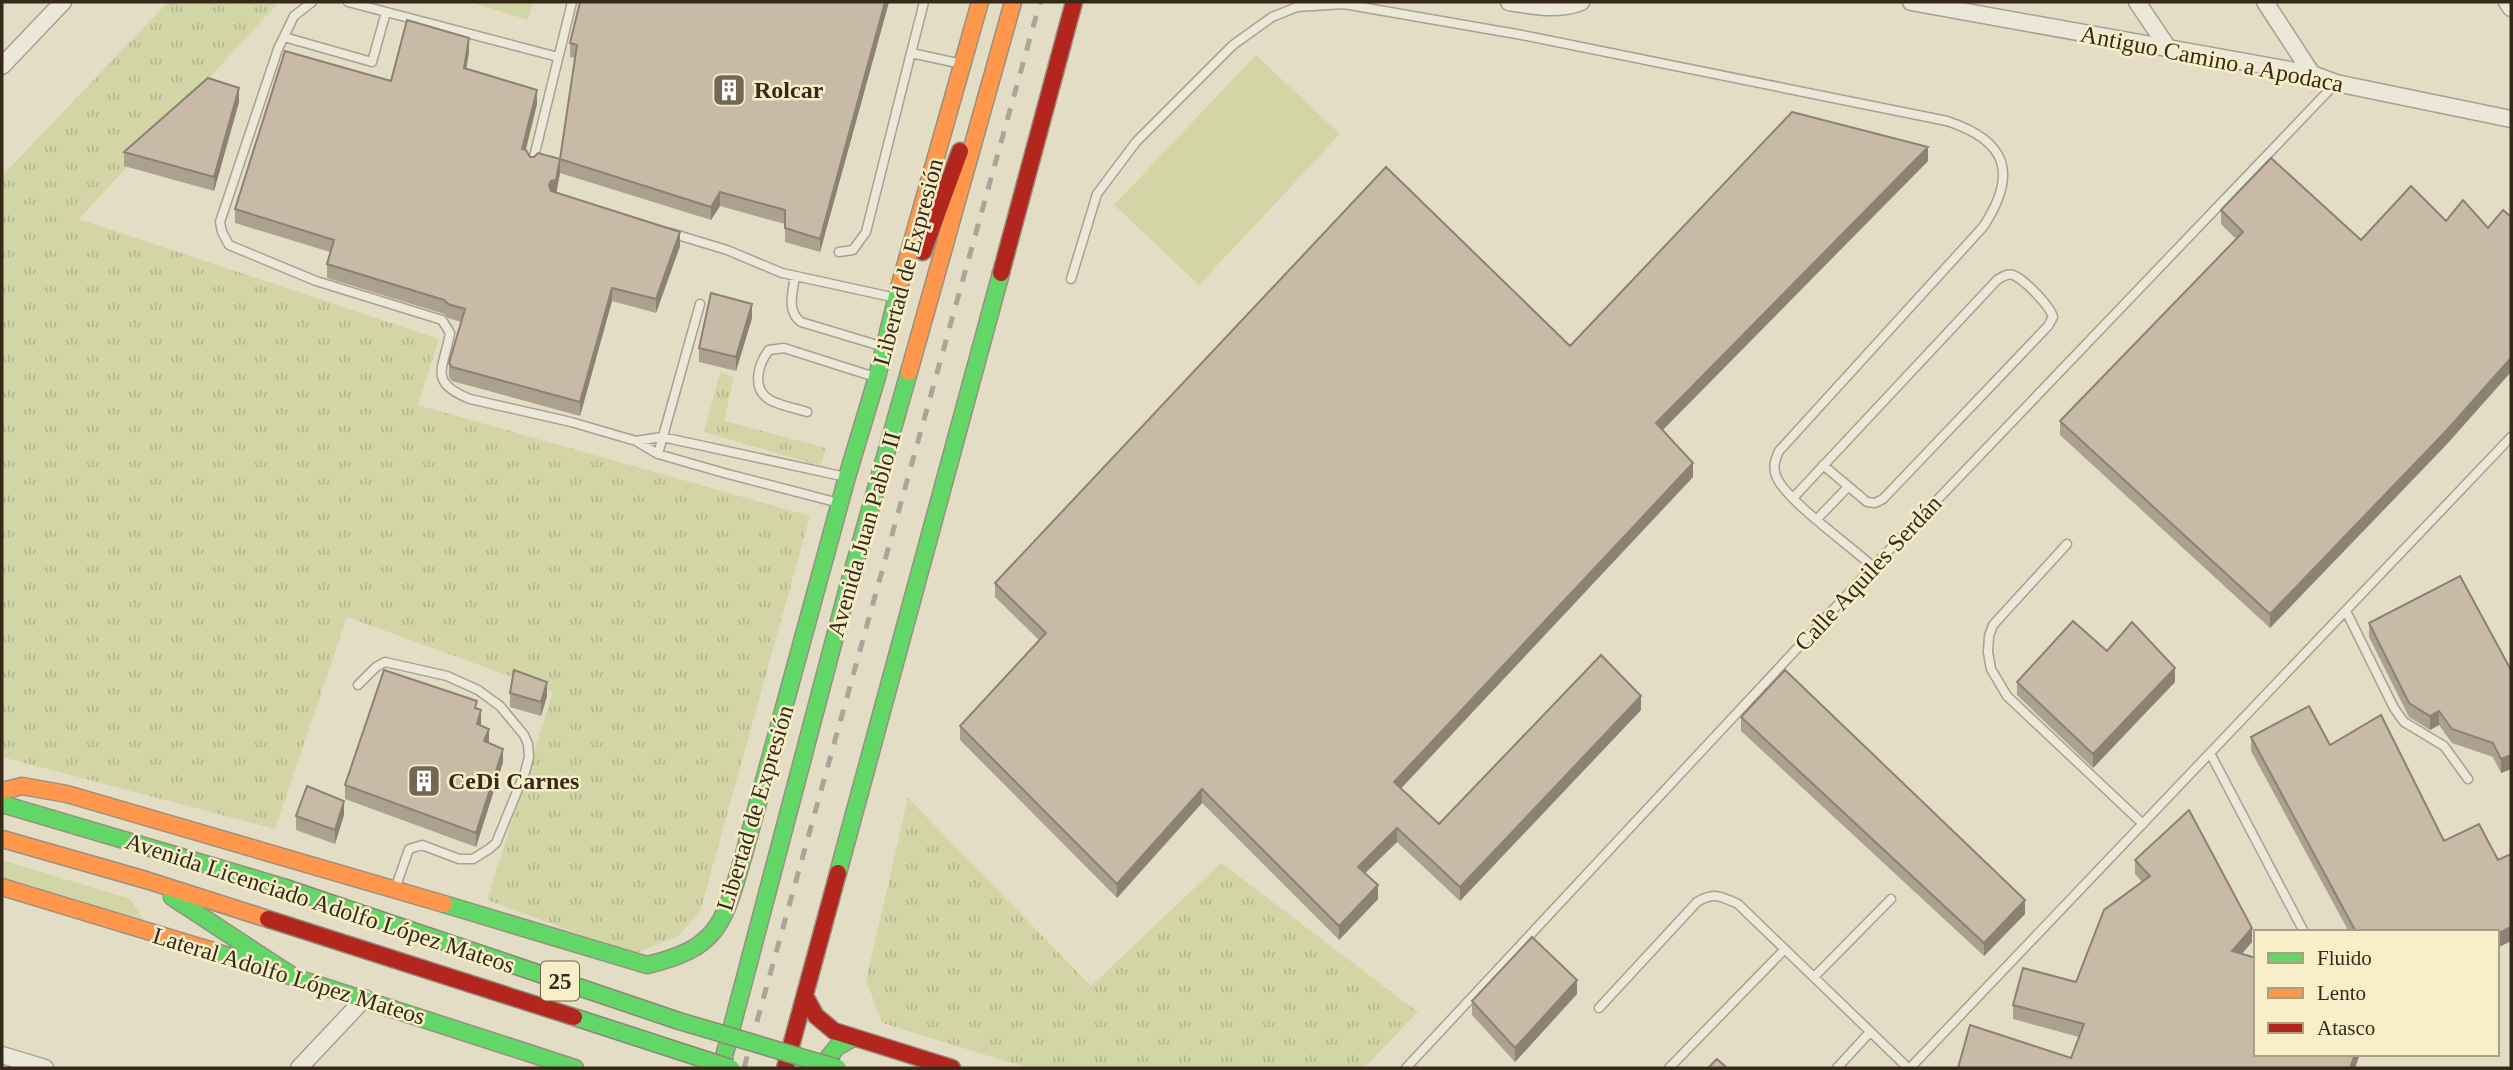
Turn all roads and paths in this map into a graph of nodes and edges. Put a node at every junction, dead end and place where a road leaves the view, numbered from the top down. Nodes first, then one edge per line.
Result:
1 (63, 2) edge
2 (312, 2) edge
3 (348, 2) edge
4 (572, 2) edge
5 (924, 2) edge
6 (980, 2) edge
7 (1013, 2) edge
8 (1074, 2) edge
9 (1510, 2) edge
10 (1581, 2) edge
11 (1911, 2) edge
12 (2137, 2) edge
13 (2265, 2) edge
14 (2507, 2) edge
15 (362, 4) edge
16 (2511, 8) edge
17 (386, 12) junction
18 (284, 37) junction
19 (2168, 48) junction
20 (911, 53) junction
21 (558, 57) junction
22 (962, 64) junction
23 (2, 66) edge
24 (2312, 74) junction
25 (2336, 83) junction
26 (982, 114) junction
27 (2511, 119) edge
28 (532, 165) edge
29 (661, 230) edge
30 (839, 252) dead end
31 (795, 276) junction
32 (1071, 279) dead end
33 (896, 298) junction
34 (700, 304) dead end
35 (885, 347) junction
36 (877, 377) junction
37 (807, 412) dead end
38 (866, 419) junction
39 (662, 437) junction
40 (2511, 438) edge
41 (636, 441) junction
42 (658, 454) junction
43 (1823, 465) junction
44 (847, 477) junction
45 (1848, 487) junction
46 (1793, 498) junction
47 (841, 503) junction
48 (1817, 519) junction
49 (2067, 544) dead end
50 (1873, 567) junction
51 (848, 591) junction
52 (2346, 611) junction
53 (358, 685) dead end
54 (2210, 753) junction
55 (2468, 779) dead end
56 (2, 791) edge
57 (2, 804) edge
58 (2143, 824) junction
59 (2, 839) edge
60 (146, 880) junction
61 (2, 887) edge
62 (395, 889) junction
63 (1891, 899) dead end
64 (2303, 930) edge
65 (1785, 949) junction
66 (291, 975) junction
67 (1814, 977) junction
68 (805, 996) junction
69 (365, 998) junction
70 (1599, 1008) dead end
71 (1870, 1032) junction
72 (853, 1038) junction
73 (2, 1055) edge
74 (45, 1068) edge
75 (299, 1068) edge
76 (575, 1068) edge
77 (722, 1068) edge
78 (732, 1068) edge
79 (785, 1068) edge
80 (820, 1068) edge
81 (838, 1068) edge
82 (952, 1068) edge
83 (1406, 1068) edge
84 (1669, 1068) edge
85 (1837, 1068) edge
86 (1909, 1068) edge

1 - 23 street
2 - 18 lane
3 - 15 lane
4 - 21 lane
5 - 20 lane
6 - 22 main road, Libertad de Expresión
7 - 26 main road, Avenida Juan Pablo II
8 - 68 main road
9 - 10 street
11 - 19 street, Antiguo Camino a Apodaca
12 - 19 street
13 - 24 street
14 - 16 street
15 - 17 lane
17 - 18 lane
17 - 21 lane
18 - 41 lane
19 - 24 street, Antiguo Camino a Apodaca
20 - 22 lane
20 - 30 lane
21 - 28 lane
22 - 33 main road, Libertad de Expresión
24 - 25 street, Antiguo Camino a Apodaca
25 - 27 street, Antiguo Camino a Apodaca
25 - 50 lane, Calle Aquiles Serdán
26 - 33 main road
26 - 51 main road, Avenida Juan Pablo II
29 - 31 lane
31 - 33 lane
31 - 35 lane
32 - 46 lane
33 - 35 main road, Libertad de Expresión
34 - 39 lane
35 - 36 main road, Libertad de Expresión
36 - 37 lane
36 - 38 main road, Libertad de Expresión
38 - 44 main road, Libertad de Expresión
38 - 51 main road
39 - 41 lane
39 - 42 lane
39 - 44 lane
40 - 52 lane
41 - 42 lane
42 - 47 lane
43 - 45 lane
43 - 45 lane
43 - 46 lane
44 - 47 main road, Libertad de Expresión
45 - 48 lane
46 - 48 lane
47 - 62 main road, Libertad de Expresión
48 - 50 lane
49 - 58 lane
50 - 83 lane, Calle Aquiles Serdán
51 - 77 main road, Avenida Juan Pablo II
52 - 54 lane
52 - 55 lane
53 - 62 lane
54 - 58 lane
54 - 64 lane
56 - 62 main road, Libertad de Expresión
57 - 81 main road, Avenida Licenciado Adolfo López Mateos / 25, bridge
58 - 86 lane
59 - 60 main road, Avenida Licenciado Adolfo López Mateos / 25
60 - 66 main road
60 - 78 main road, Avenida Licenciado Adolfo López Mateos / 25, bridge
61 - 66 main road, Lateral Adolfo López Mateos
63 - 67 lane
65 - 67 lane
65 - 70 lane
65 - 84 lane
66 - 69 main road, Lateral Adolfo López Mateos
67 - 71 lane
68 - 72 main road
68 - 79 main road
69 - 75 street
69 - 76 main road, Lateral Adolfo López Mateos
71 - 85 lane
71 - 86 lane
72 - 80 main road
72 - 82 main road
73 - 74 street

